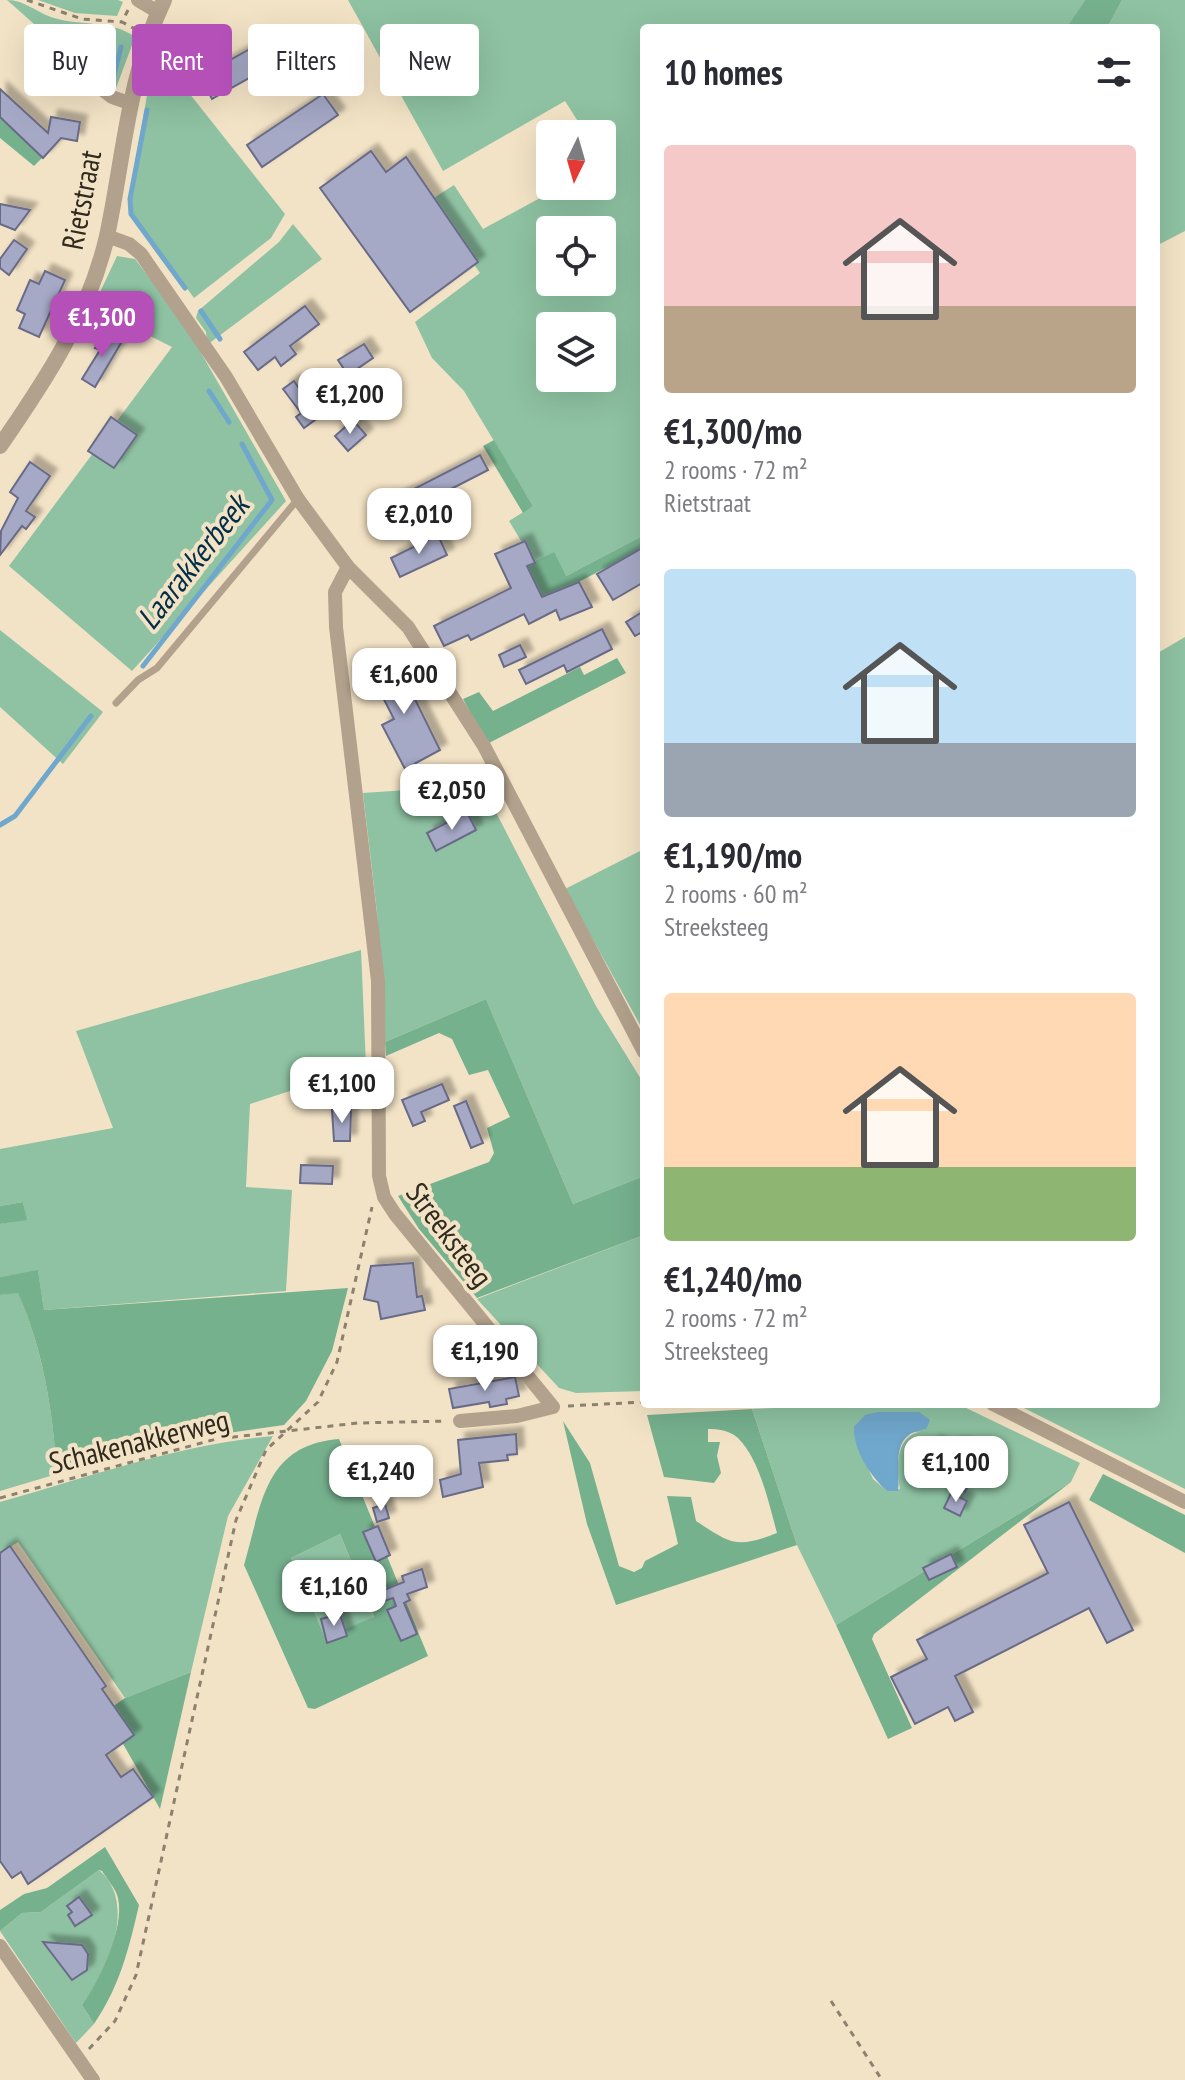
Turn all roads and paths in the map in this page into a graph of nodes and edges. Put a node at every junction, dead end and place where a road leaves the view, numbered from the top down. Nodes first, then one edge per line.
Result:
1 (27, 0) edge
2 (136, 0) edge
3 (161, 6) edge
4 (122, 22) junction
5 (132, 28) edge
6 (132, 92) edge
7 (111, 96) edge
8 (129, 103) junction
9 (107, 236) junction
10 (0, 446) edge
11 (298, 499) junction
12 (348, 567) junction
13 (116, 703) dead end
14 (640, 1044) edge
15 (373, 1207) dead end
16 (640, 1402) edge
17 (553, 1407) junction
18 (1001, 1408) edge
19 (460, 1421) joint
20 (289, 1429) junction
21 (0, 1498) edge
22 (1185, 1502) edge
23 (0, 1946) edge
24 (831, 2001) dead end
25 (80, 2061) junction
26 (93, 2080) edge
27 (882, 2080) edge

1 - 4 path
2 - 3 street
2 - 4 path
4 - 5 path
6 - 8 street, Rietstraat
7 - 8 street
8 - 9 street, Rietstraat
9 - 10 street, Rietstraat
9 - 11 street
11 - 12 street
11 - 13 lane
12 - 14 street
12 - 17 street, Streeksteeg
15 - 20 path
16 - 17 path
17 - 19 street
18 - 22 street
19 - 20 path
20 - 21 path, Schakenakkerweg
20 - 25 path
23 - 25 street
24 - 27 path
25 - 26 street

